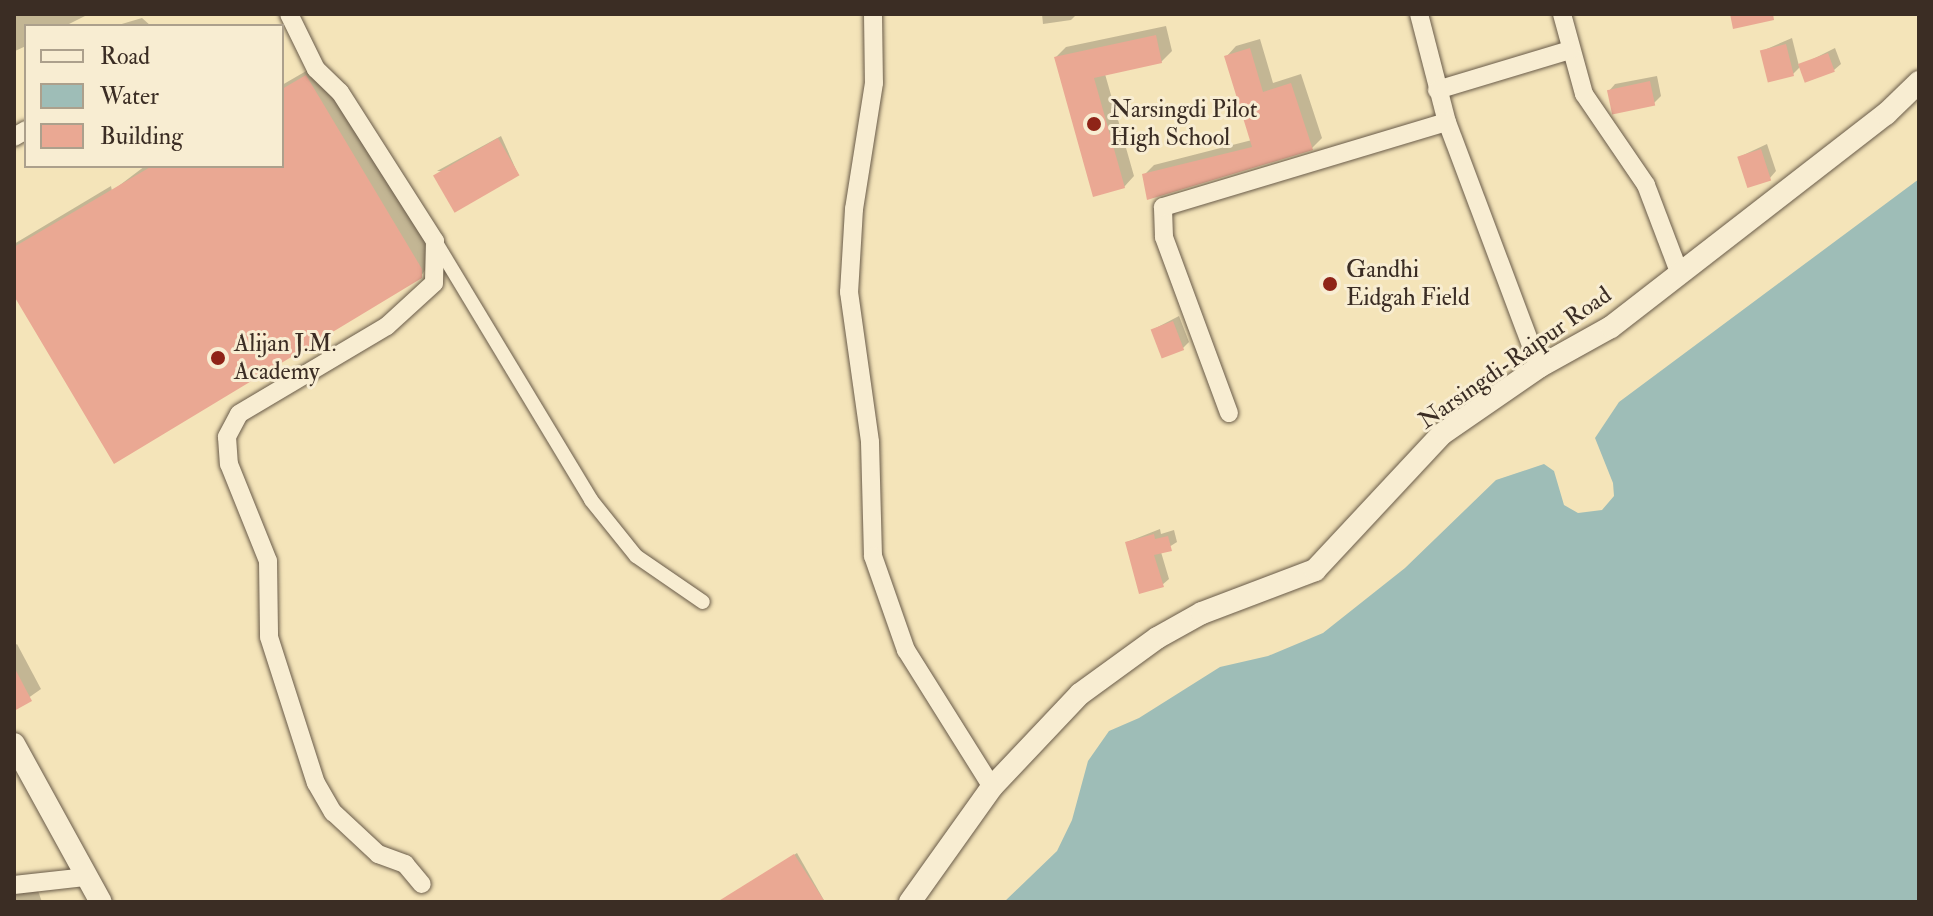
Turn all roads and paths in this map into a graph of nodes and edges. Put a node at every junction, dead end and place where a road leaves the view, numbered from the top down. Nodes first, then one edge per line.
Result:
1 (289, 14) edge
2 (873, 14) edge
3 (1419, 14) edge
4 (1562, 14) edge
5 (1570, 50) junction
6 (1919, 82) edge
7 (1437, 90) junction
8 (1447, 122) junction
9 (435, 241) junction
10 (1679, 272) junction
11 (1539, 367) junction
12 (1229, 413) dead end
13 (703, 602) dead end
14 (14, 744) edge
15 (992, 787) junction
16 (85, 877) junction
17 (422, 884) dead end
18 (14, 885) edge
19 (101, 902) edge
20 (910, 902) edge

1 - 9 street
2 - 15 street
3 - 7 street
4 - 5 street
5 - 7 street
5 - 10 street
6 - 10 street, Narsingdi-Raipur Road
7 - 8 street
8 - 11 street
8 - 12 street
9 - 13 street
9 - 17 street
10 - 11 street, Narsingdi-Raipur Road
11 - 15 street, Narsingdi-Raipur Road
14 - 16 street
15 - 20 street, Narsingdi-Raipur Road
16 - 18 street
16 - 19 street

